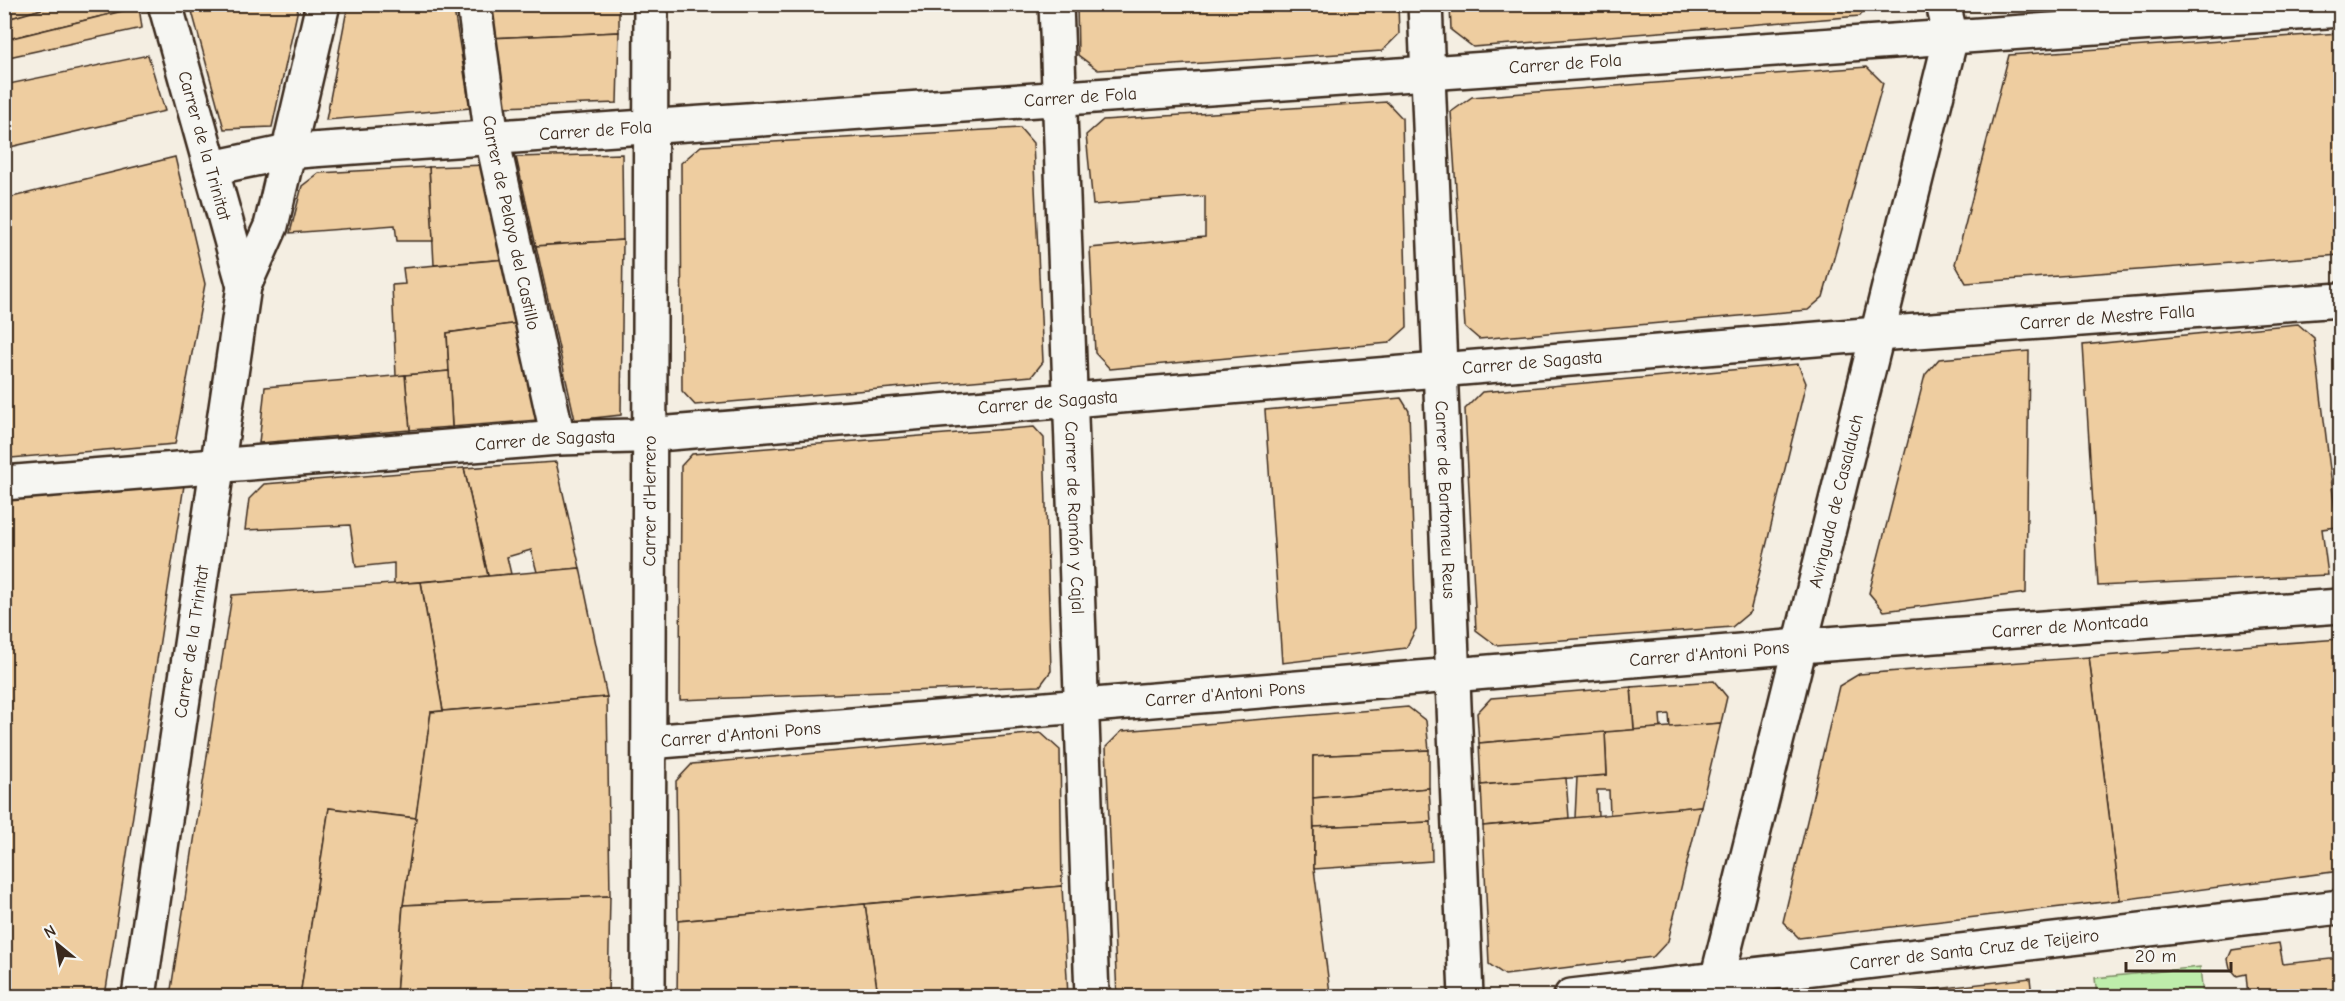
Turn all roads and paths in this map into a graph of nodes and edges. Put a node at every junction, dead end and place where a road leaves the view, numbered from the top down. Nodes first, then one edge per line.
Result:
1 (165, 4) edge
2 (323, 4) edge
3 (474, 4) edge
4 (651, 4) edge
5 (1056, 4) edge
6 (1425, 4) edge
7 (1943, 4) edge
8 (2340, 10) edge
9 (1951, 37) junction
10 (1428, 73) junction
11 (1059, 98) junction
12 (651, 127) junction
13 (492, 138) junction
14 (288, 152) junction
15 (212, 168) junction
16 (244, 286) junction
17 (2340, 300) edge
18 (1877, 334) junction
19 (1441, 369) junction
20 (1070, 398) junction
21 (650, 433) junction
22 (558, 438) junction
23 (217, 465) junction
24 (4, 483) edge
25 (2340, 606) edge
26 (1800, 646) junction
27 (1453, 674) junction
28 (1082, 706) junction
29 (649, 742) junction
30 (2340, 907) edge
31 (1715, 988) edge
32 (140, 996) edge
33 (648, 996) edge
34 (1092, 996) edge
35 (1466, 996) edge
36 (1571, 996) edge

1 - 15 street, Carrer de la Trinitat
2 - 14 street, Carrer de la Trinitat
3 - 13 street, Carrer de Pelayo del Castillo
4 - 12 street, Carrer d'Herrero
5 - 11 street, Carrer de Ramón y Cajal
6 - 10 street, Carrer de Bartomeu Reus
7 - 9 street, Avinguda de Casalduch
8 - 9 street, Carrer de Fola
9 - 10 street, Carrer de Fola
9 - 18 street, Avinguda de Casalduch
10 - 11 street, Carrer de Fola
10 - 19 street, Carrer de Bartomeu Reus
11 - 12 street, Carrer de Fola
11 - 20 street, Carrer de Ramón y Cajal
12 - 13 street, Carrer de Fola
12 - 21 street, Carrer d'Herrero
13 - 14 street, Carrer de Fola
13 - 22 street, Carrer de Pelayo del Castillo
14 - 15 street, Carrer de Fola
14 - 16 street, Carrer de la Trinitat
15 - 16 street, Carrer de la Trinitat
16 - 23 street, Carrer de la Trinitat
17 - 18 street, Carrer de Mestre Falla
18 - 19 street, Carrer de Sagasta
18 - 26 street, Avinguda de Casalduch
19 - 20 street, Carrer de Sagasta
19 - 27 street, Carrer de Bartomeu Reus
20 - 21 street, Carrer de Sagasta
20 - 28 street, Carrer de Ramón y Cajal
21 - 22 street, Carrer de Sagasta
21 - 29 street, Carrer d'Herrero
22 - 23 street, Carrer de Sagasta
23 - 24 street, Carrer de Sagasta
23 - 32 street, Carrer de la Trinitat
25 - 26 street, Carrer de Montcada
26 - 27 street, Carrer d'Antoni Pons
26 - 31 street, Avinguda de Casalduch
27 - 28 street, Carrer d'Antoni Pons
27 - 35 street, Carrer de Bartomeu Reus
28 - 29 street, Carrer d'Antoni Pons
28 - 34 street, Carrer de Ramón y Cajal
29 - 33 street, Carrer d'Herrero
30 - 31 street, Carrer de Santa Cruz de Teijeiro
31 - 36 street, Carrer de Santa Cruz de Teijeiro

